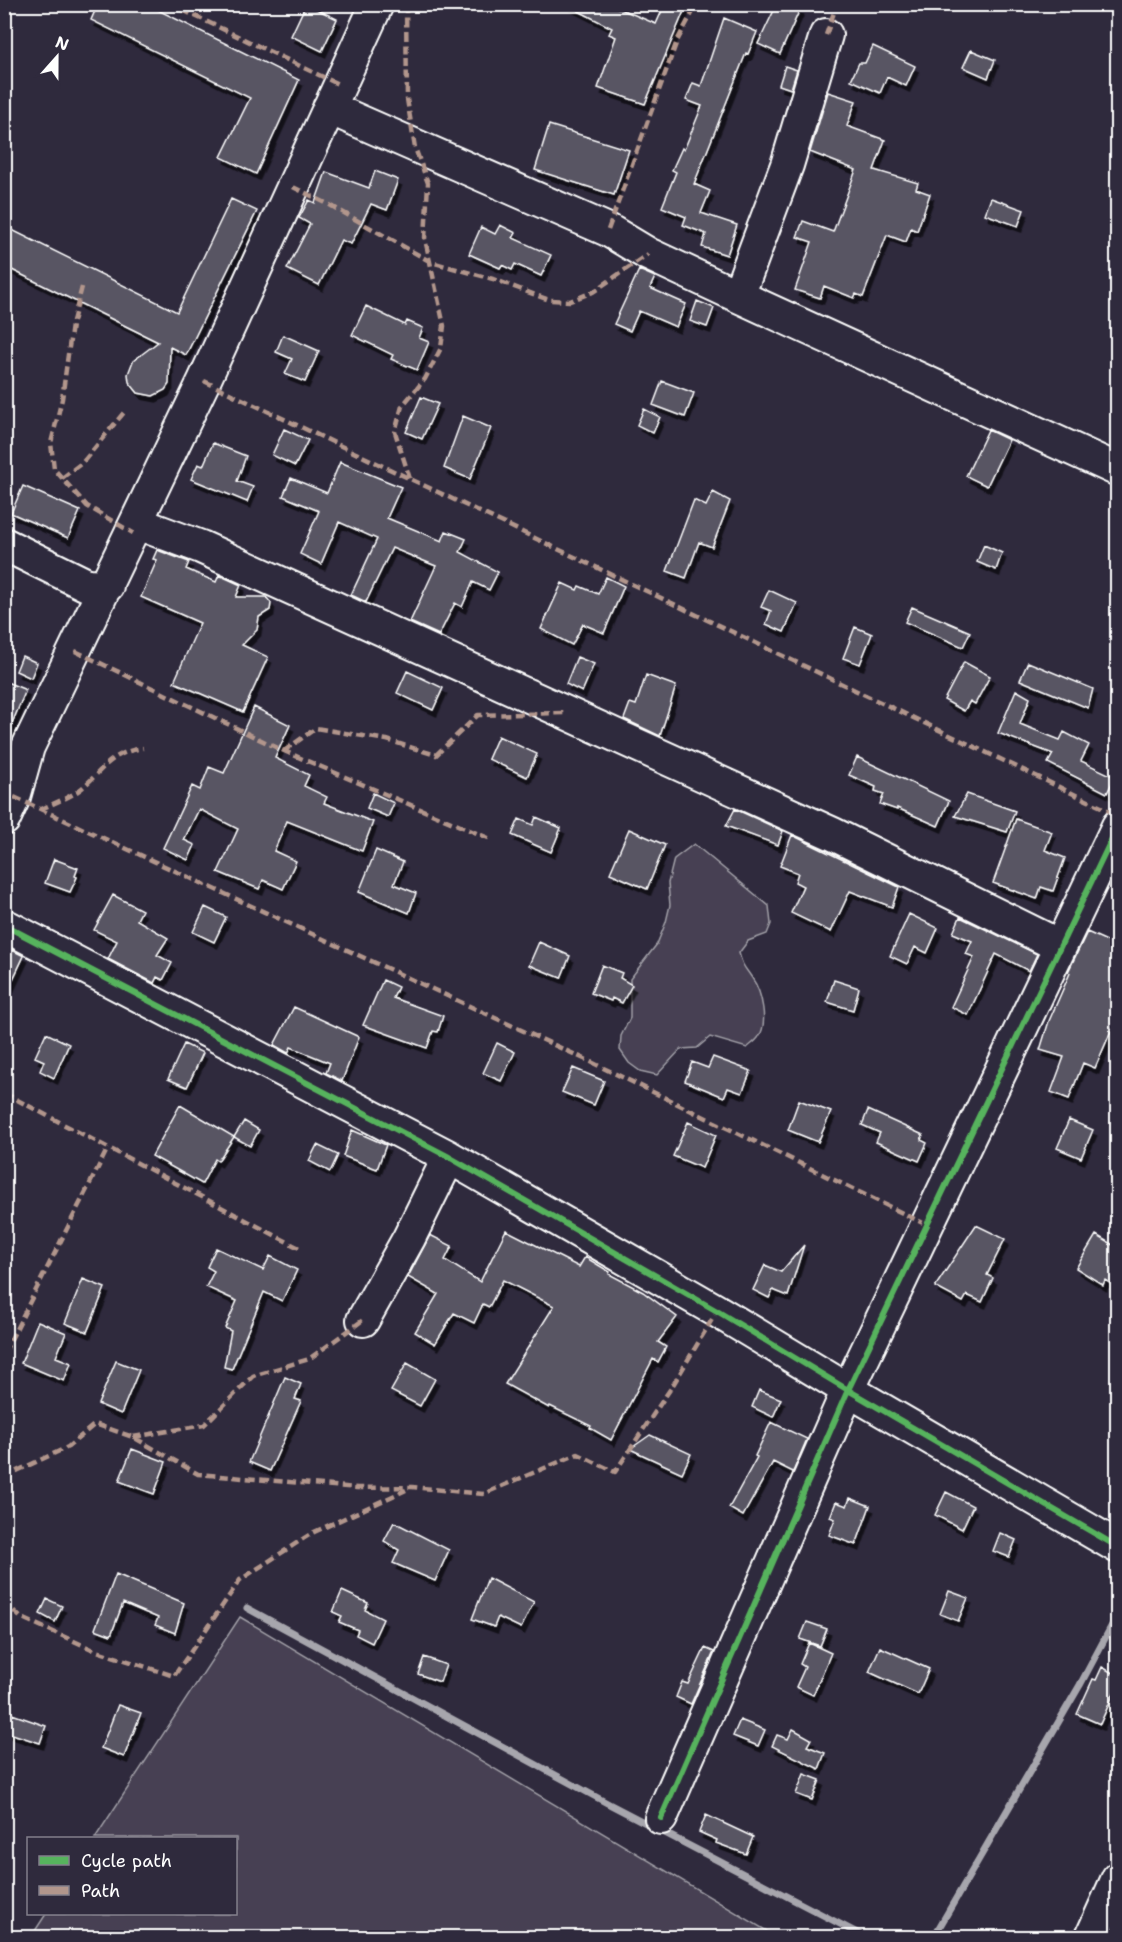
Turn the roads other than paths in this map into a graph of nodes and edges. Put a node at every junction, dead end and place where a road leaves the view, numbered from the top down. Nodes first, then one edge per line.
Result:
1 (377, 4) edge
2 (826, 35) dead end
3 (329, 108) junction
4 (738, 296) junction
5 (1118, 470) edge
6 (137, 523) junction
7 (4, 544) edge
8 (107, 586) junction
9 (16, 740) edge
10 (4, 819) edge
11 (1118, 826) edge
12 (4, 925) edge
13 (1060, 946) junction
14 (449, 1156) junction
15 (363, 1320) dead end
16 (848, 1390) junction
17 (1118, 1547) edge
18 (661, 1818) dead end
19 (1118, 1878) edge
20 (1091, 1938) edge

1 - 3 street
2 - 4 street
3 - 4 street
3 - 6 street
4 - 5 street
6 - 8 street
6 - 13 street
7 - 8 street
8 - 9 street
9 - 10 street
11 - 13 street
12 - 14 street
13 - 16 street
14 - 15 street
14 - 16 street
16 - 17 street
16 - 18 street
19 - 20 street

